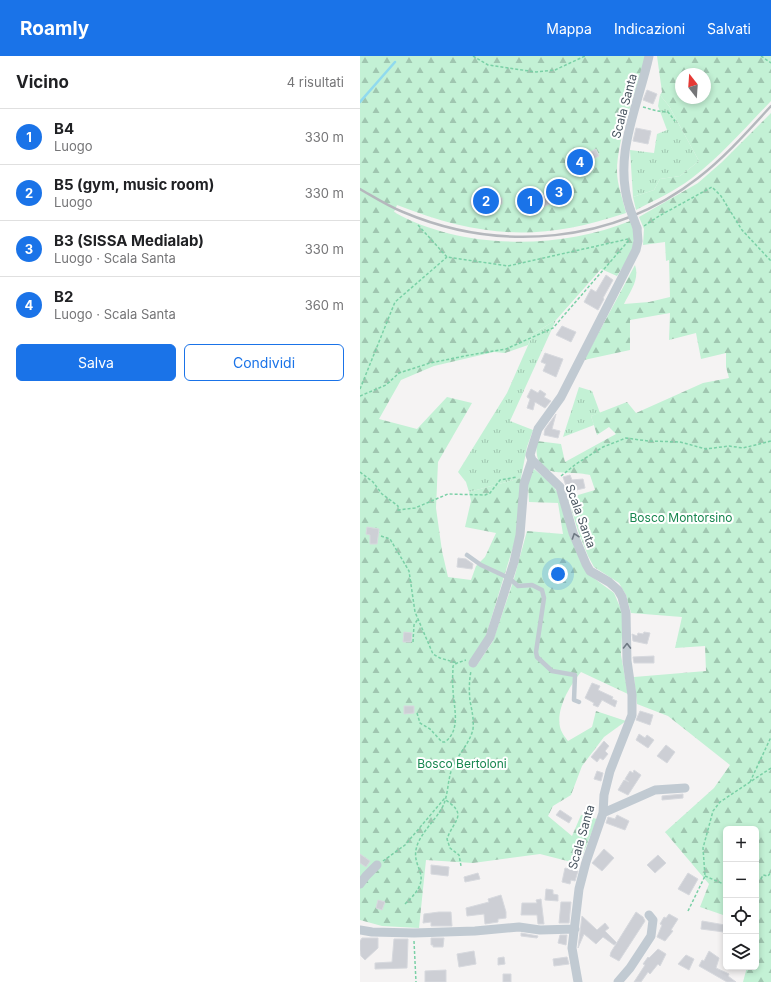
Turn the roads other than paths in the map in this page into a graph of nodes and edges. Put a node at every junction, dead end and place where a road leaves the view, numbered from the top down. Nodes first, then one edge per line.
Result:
1 (649, 56) edge
2 (532, 460) junction
3 (467, 555) dead end
4 (509, 578) junction
5 (474, 660) road end
6 (579, 702) dead end
7 (685, 788) dead end
8 (603, 813) junction
9 (377, 865) road end
10 (360, 884) edge
11 (649, 915) dead end
12 (575, 929) junction
13 (360, 930) edge
14 (578, 982) edge
15 (618, 982) edge

1 - 2 street, Scala Santa, bridge
2 - 4 street
8 -> 2 street, Scala Santa
3 - 4 lane
4 - 5 street
4 - 6 lane
7 - 8 street
8 - 12 street, Scala Santa
9 - 10 street
11 - 15 street
12 - 13 street
12 - 14 street, Scala Santa

